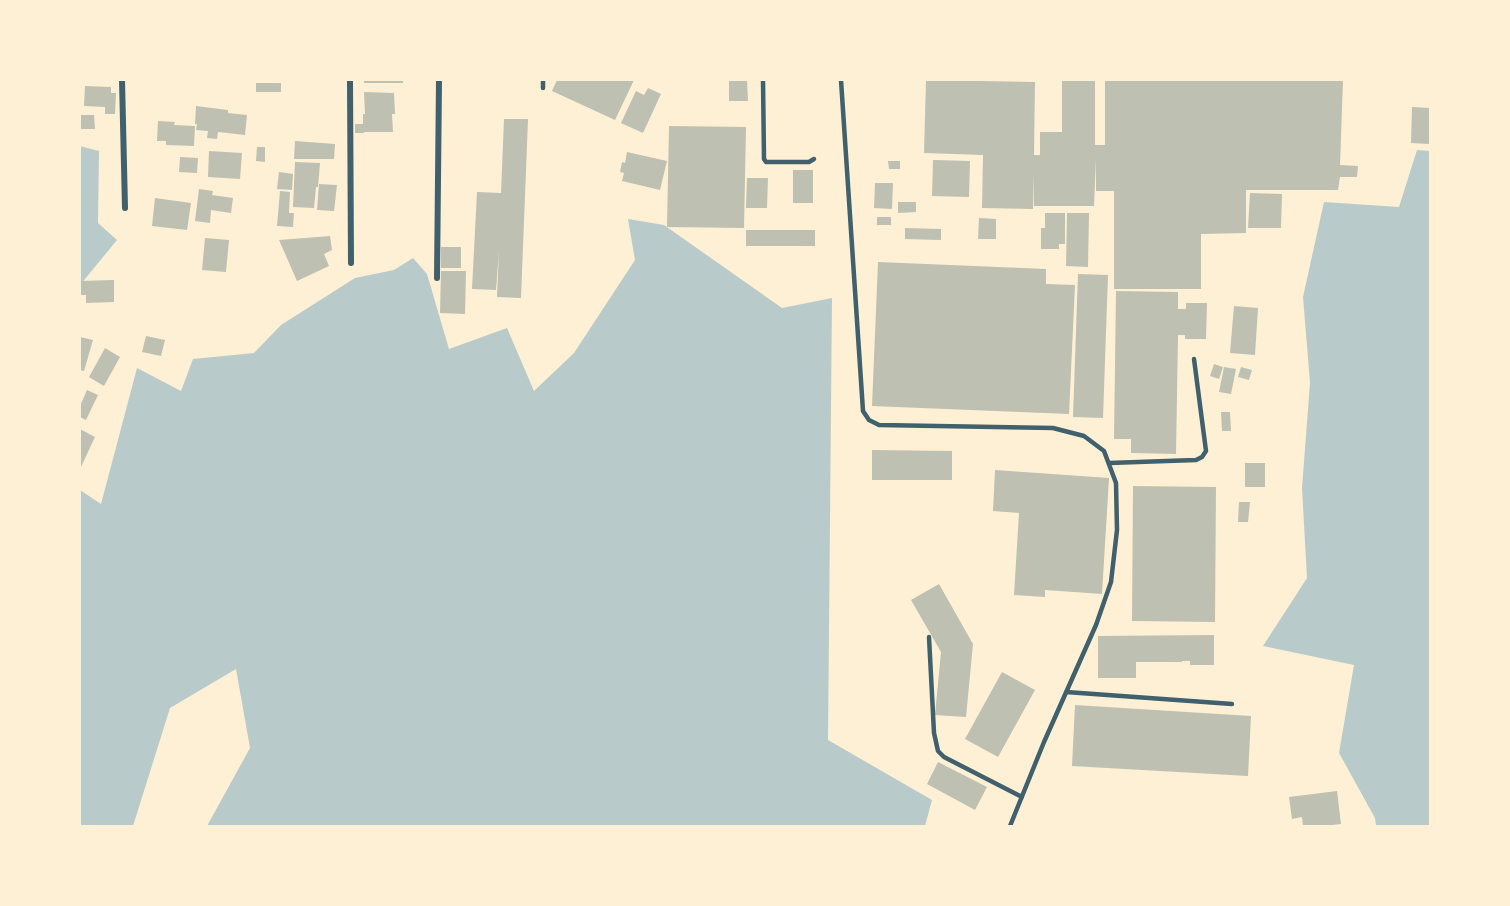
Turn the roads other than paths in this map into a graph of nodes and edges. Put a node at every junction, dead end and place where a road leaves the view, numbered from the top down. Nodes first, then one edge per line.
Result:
1 (122, 80) edge
2 (350, 80) edge
3 (439, 80) edge
4 (543, 80) edge
5 (764, 80) edge
6 (841, 80) edge
7 (543, 87) dead end
8 (814, 159) dead end
9 (125, 208) dead end
10 (351, 263) dead end
11 (437, 278) dead end
12 (1194, 359) dead end
13 (1109, 463) junction
14 (928, 637) dead end
15 (1066, 692) junction
16 (1232, 704) dead end
17 (1022, 797) junction
18 (1010, 826) edge

1 - 9 street
2 - 10 street
3 - 11 street
4 - 7 lane
5 - 8 lane
6 - 13 lane
12 - 13 lane
13 - 15 lane
14 - 17 lane
15 - 16 lane
15 - 17 lane
17 - 18 lane

